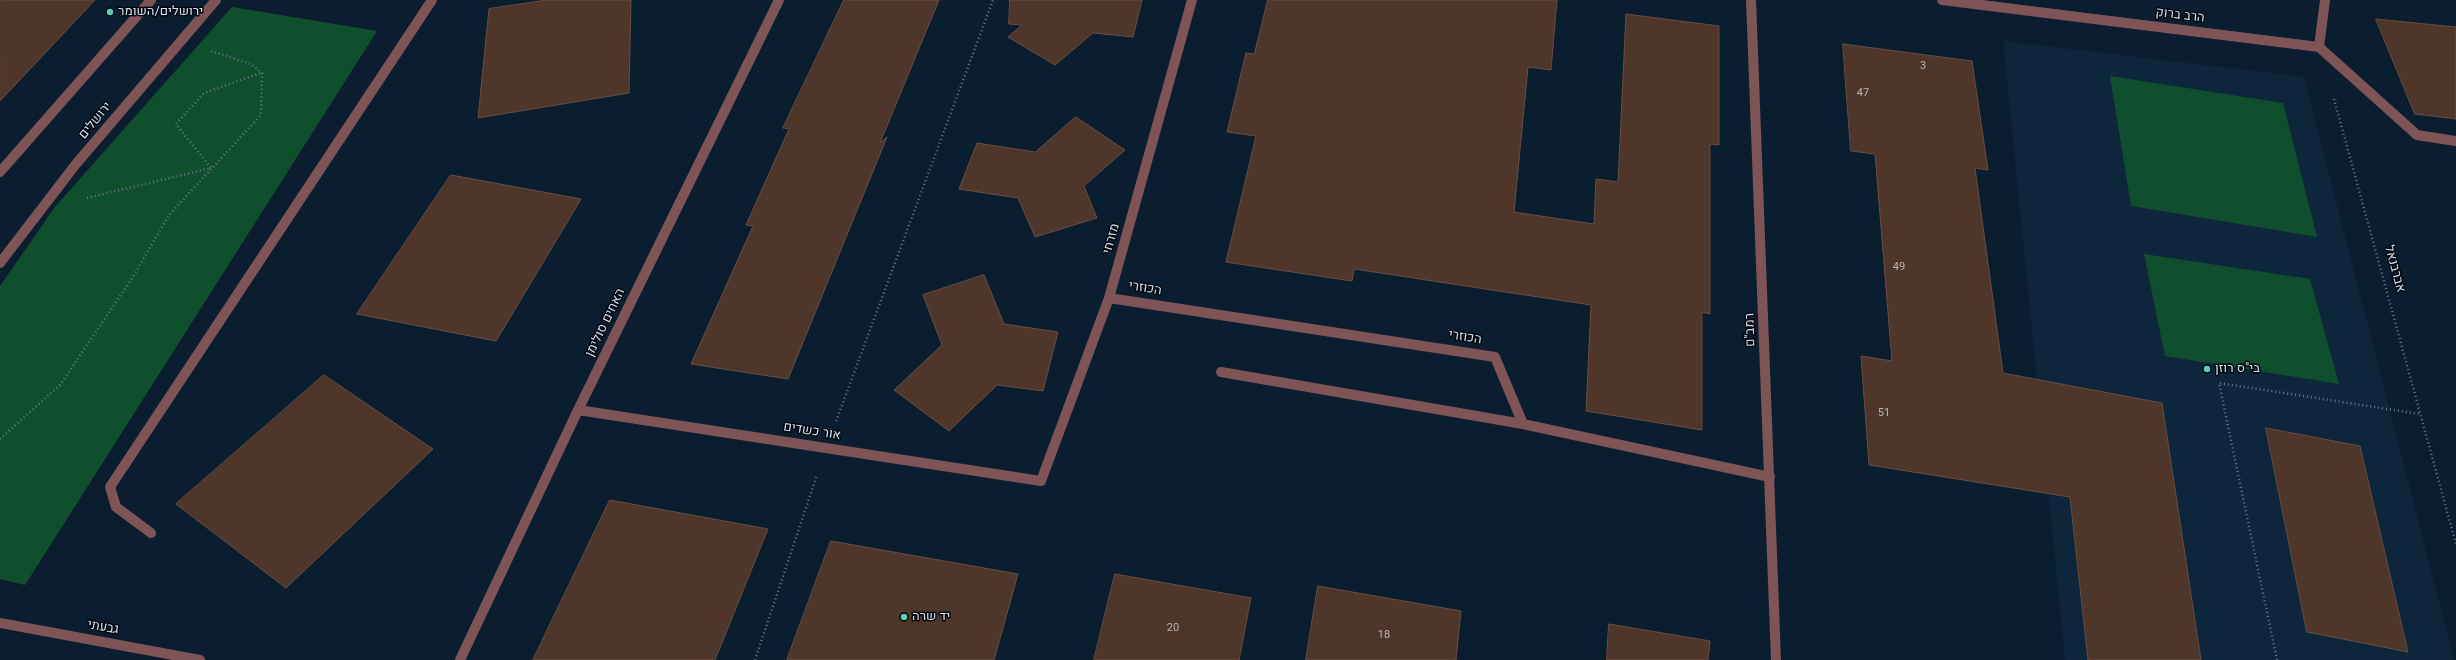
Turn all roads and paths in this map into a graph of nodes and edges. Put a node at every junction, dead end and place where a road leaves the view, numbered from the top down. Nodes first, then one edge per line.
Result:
1 (151, 0) edge
2 (216, 0) edge
3 (432, 0) edge
4 (779, 0) edge
5 (993, 0) edge
6 (1192, 0) edge
7 (1751, 0) edge
8 (1942, 0) edge
9 (2325, 0) edge
10 (181, 41) junction
11 (2319, 47) junction
12 (262, 73) junction
13 (2332, 92) dead end
14 (2456, 142) edge
15 (211, 168) junction
16 (0, 172) edge
17 (41, 209) junction
18 (0, 263) edge
19 (1109, 298) junction
20 (1221, 372) dead end
21 (578, 410) junction
22 (2420, 414) junction
23 (1522, 424) junction
24 (0, 439) edge
25 (826, 448) junction
26 (1770, 477) junction
27 (1041, 481) joint
28 (151, 533) dead end
29 (2456, 544) edge
30 (0, 623) edge
31 (200, 660) edge
32 (460, 660) edge
33 (755, 660) edge
34 (1776, 660) edge
35 (2277, 660) edge

1 - 16 street
2 - 10 street, ירושלים
3 - 28 street
4 - 21 street, האחים סולימן
5 - 25 path
6 - 19 street, מזרחי
7 - 26 street, רמב"ם
8 - 11 street, הרב ברוק
9 - 11 street
10 - 12 path
10 - 17 street, ירושלים
11 - 14 street
12 - 15 path
12 - 15 path
13 - 22 path, אברבנאל
15 - 17 path
15 - 24 path
17 - 18 street, ירושלים
19 - 23 street, הכוזרי
19 - 27 street, מזרחי
20 - 23 street
21 - 25 street, אור כשדים
21 - 32 street, האחים סולימן
22 - 29 path, אברבנאל
22 - 35 path
23 - 26 street
25 - 27 street, אור כשדים
25 - 33 path
26 - 34 street, רמב"ם
30 - 31 street, גבעתי

